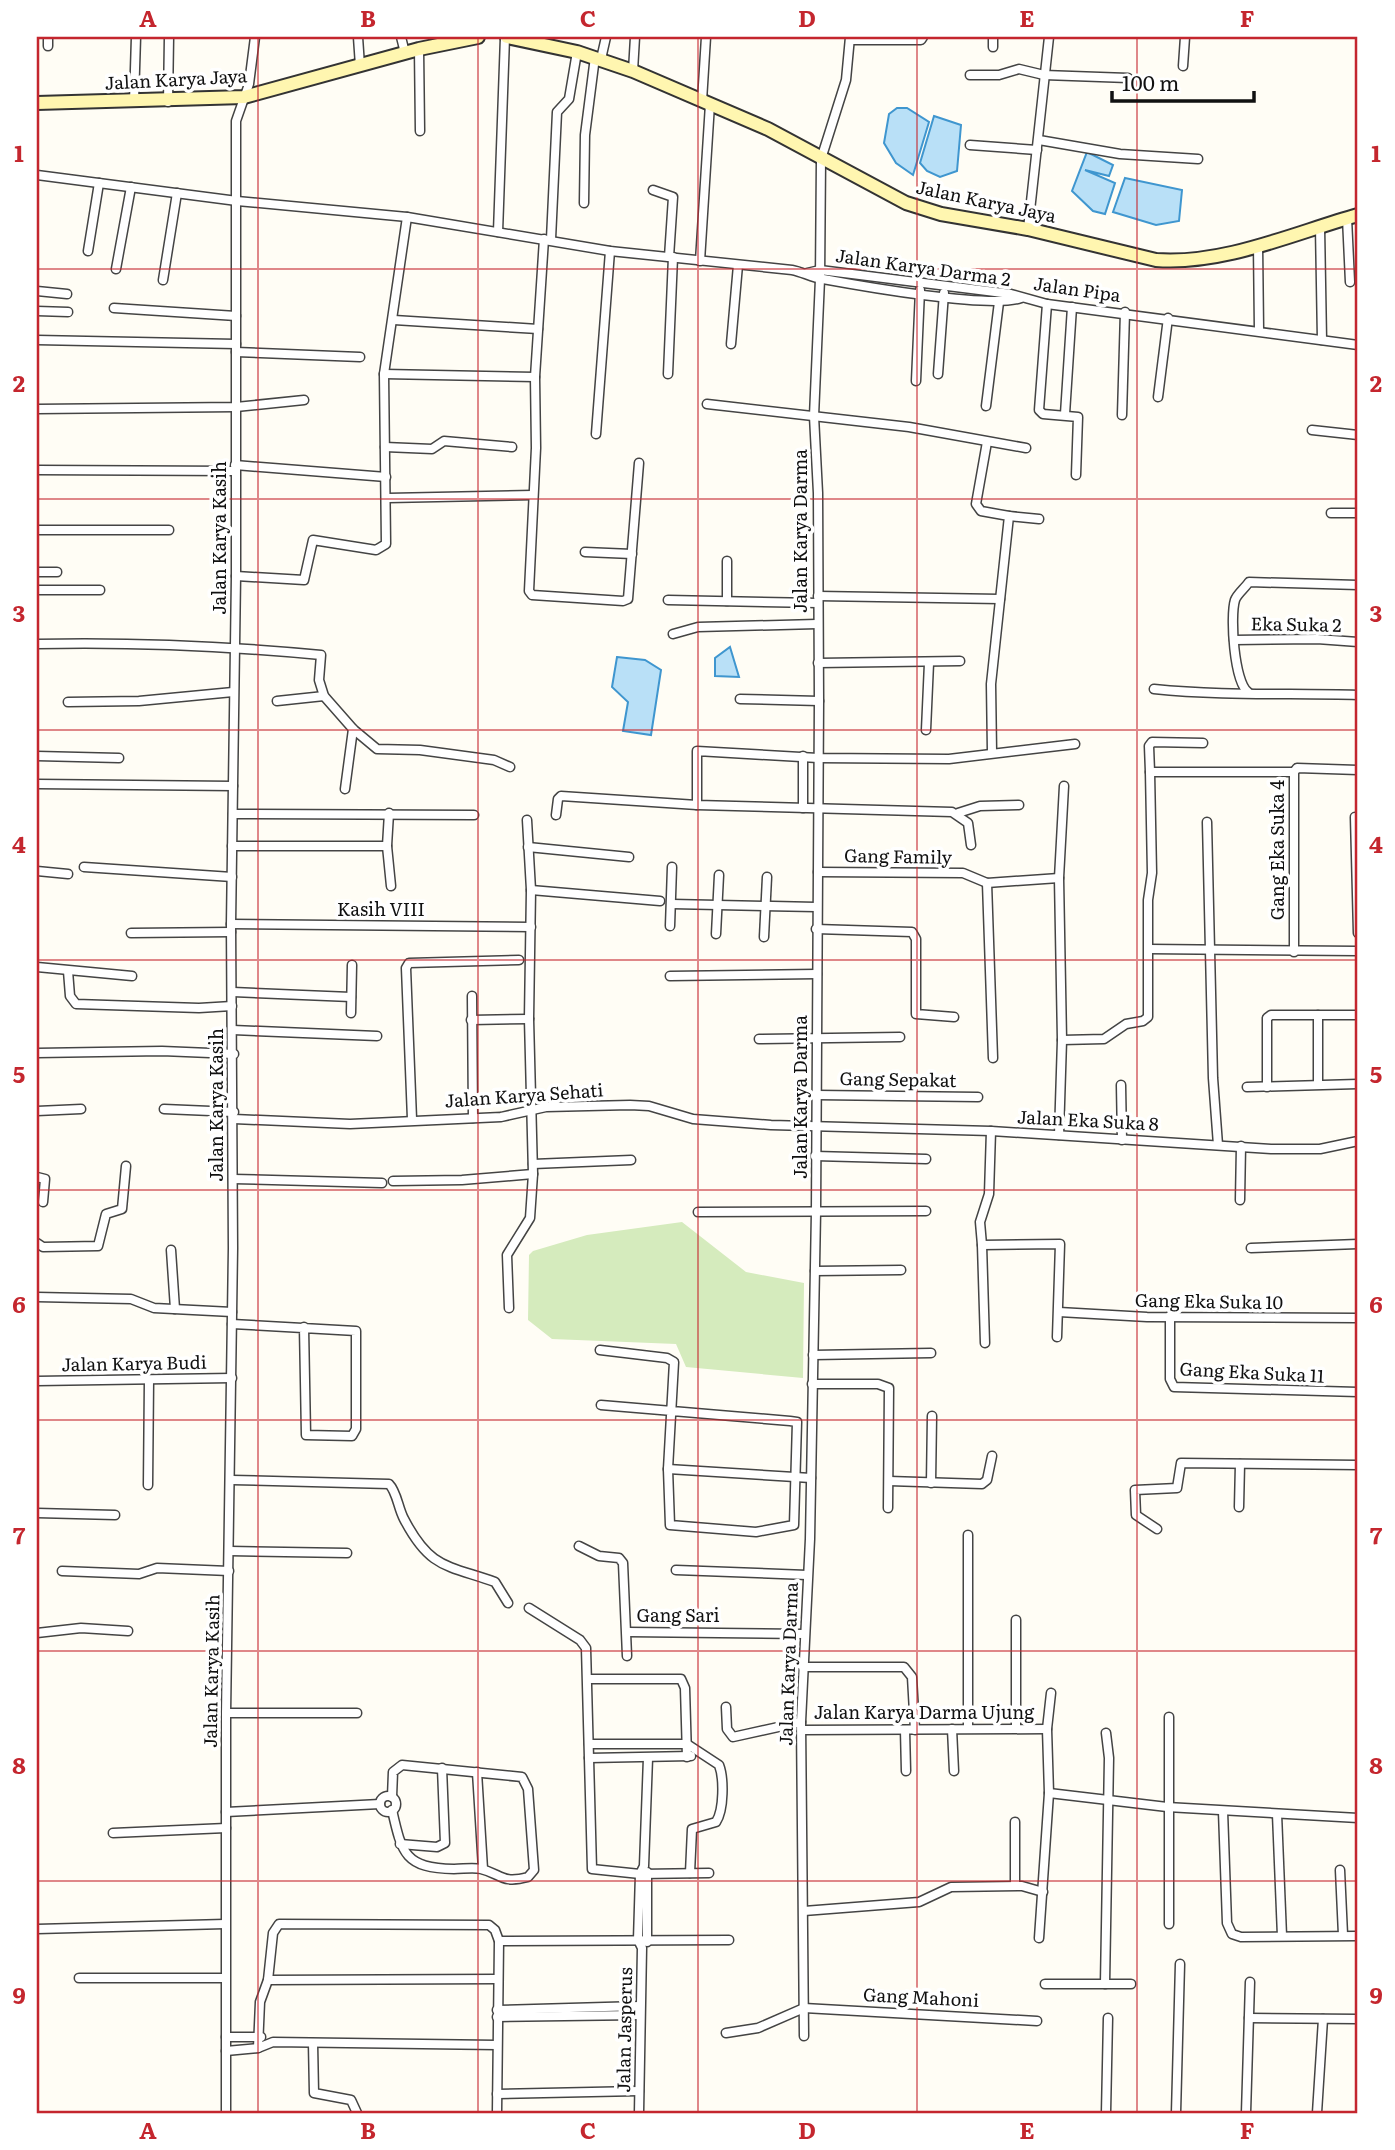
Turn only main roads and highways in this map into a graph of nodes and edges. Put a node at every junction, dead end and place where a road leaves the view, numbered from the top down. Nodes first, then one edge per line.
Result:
1 (467, 37) edge
2 (478, 37) edge
3 (506, 37) edge
4 (542, 40) edge
5 (37, 103) edge
6 (1352, 217) edge

1 - 2 main road, Jalan Karya Jaya
1 - 5 main road, Jalan Karya Jaya
3 - 4 main road, Jalan Karya Jaya
4 - 6 main road, Jalan Karya Jaya

